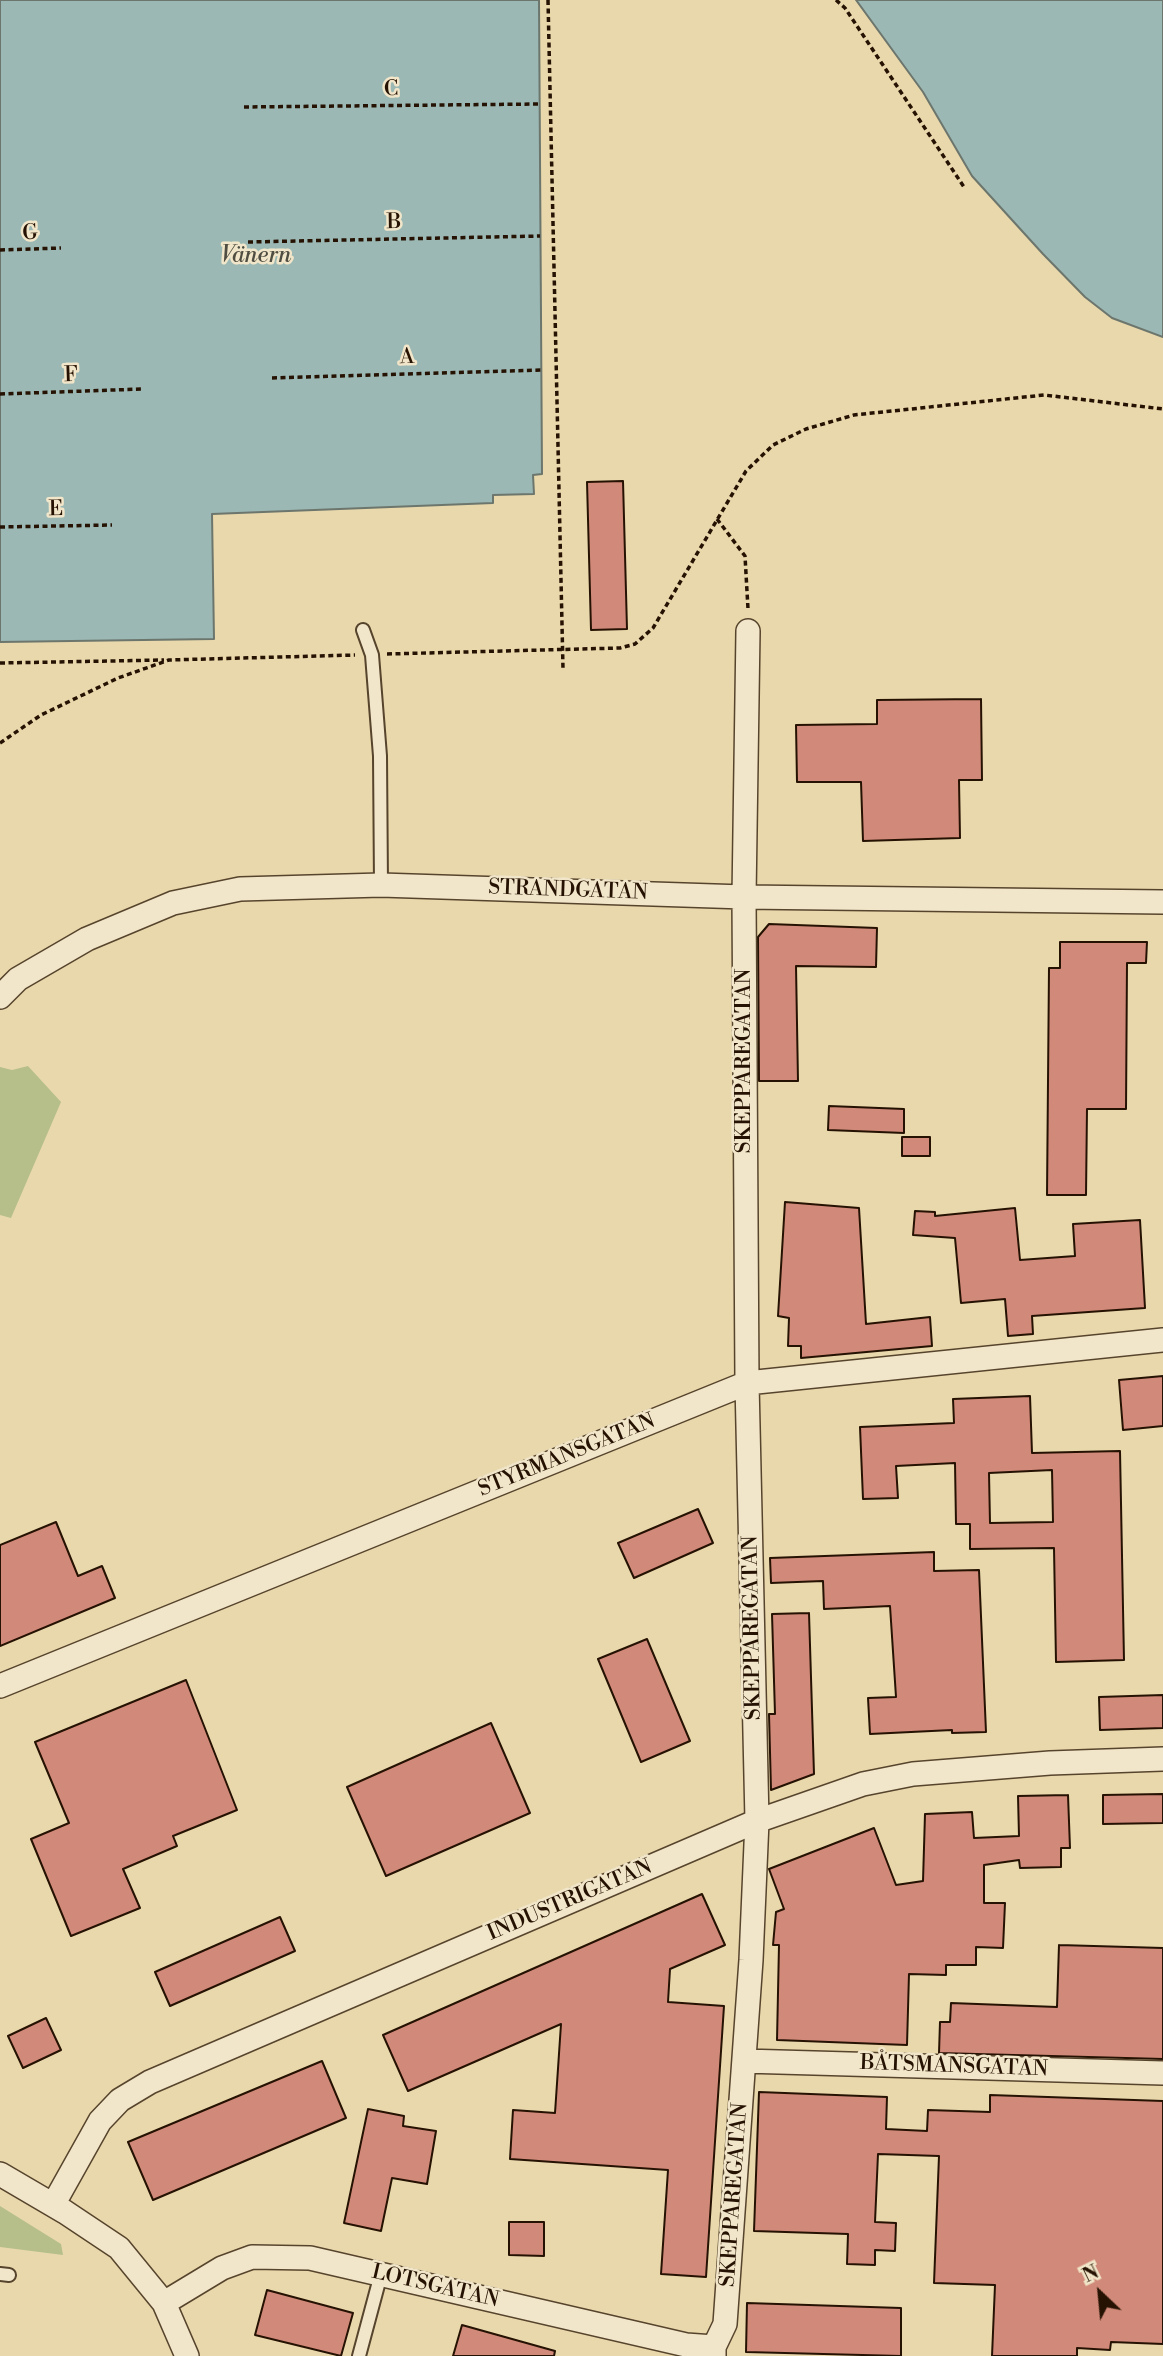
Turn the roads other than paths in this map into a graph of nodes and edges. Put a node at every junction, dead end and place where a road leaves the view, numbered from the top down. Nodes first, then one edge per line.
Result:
1 (363, 630) dead end
2 (748, 631) road end
3 (381, 885) junction
4 (744, 897) junction
5 (1163, 902) edge
6 (0, 997) edge
7 (1163, 1340) edge
8 (747, 1383) junction
9 (0, 1686) edge
10 (1163, 1759) edge
11 (757, 1821) junction
12 (744, 2061) junction
13 (1163, 2073) edge
14 (0, 2174) edge
15 (53, 2205) junction
16 (380, 2274) junction
17 (164, 2303) junction
18 (714, 2352) edge
19 (187, 2356) edge
20 (359, 2356) edge

1 - 3 lane
2 - 4 street, SKEPPAREGATAN
3 - 4 street, STRANDGATAN
3 - 6 street, STRANDGATAN
4 - 5 street, STRANDGATAN
4 - 8 street, SKEPPAREGATAN
7 - 8 street, STYRMANSGATAN
8 - 9 street, STYRMANSGATAN
8 - 11 street, SKEPPAREGATAN
10 - 11 street, INDUSTRIGATAN
11 - 12 street, SKEPPAREGATAN
11 - 15 street, INDUSTRIGATAN
12 - 13 street, BÅTSMANSGATAN
12 - 18 street, SKEPPAREGATAN
14 - 15 street
15 - 17 street
16 - 17 street, LOTSGATAN
16 - 18 street, LOTSGATAN
16 - 20 lane
17 - 19 street

